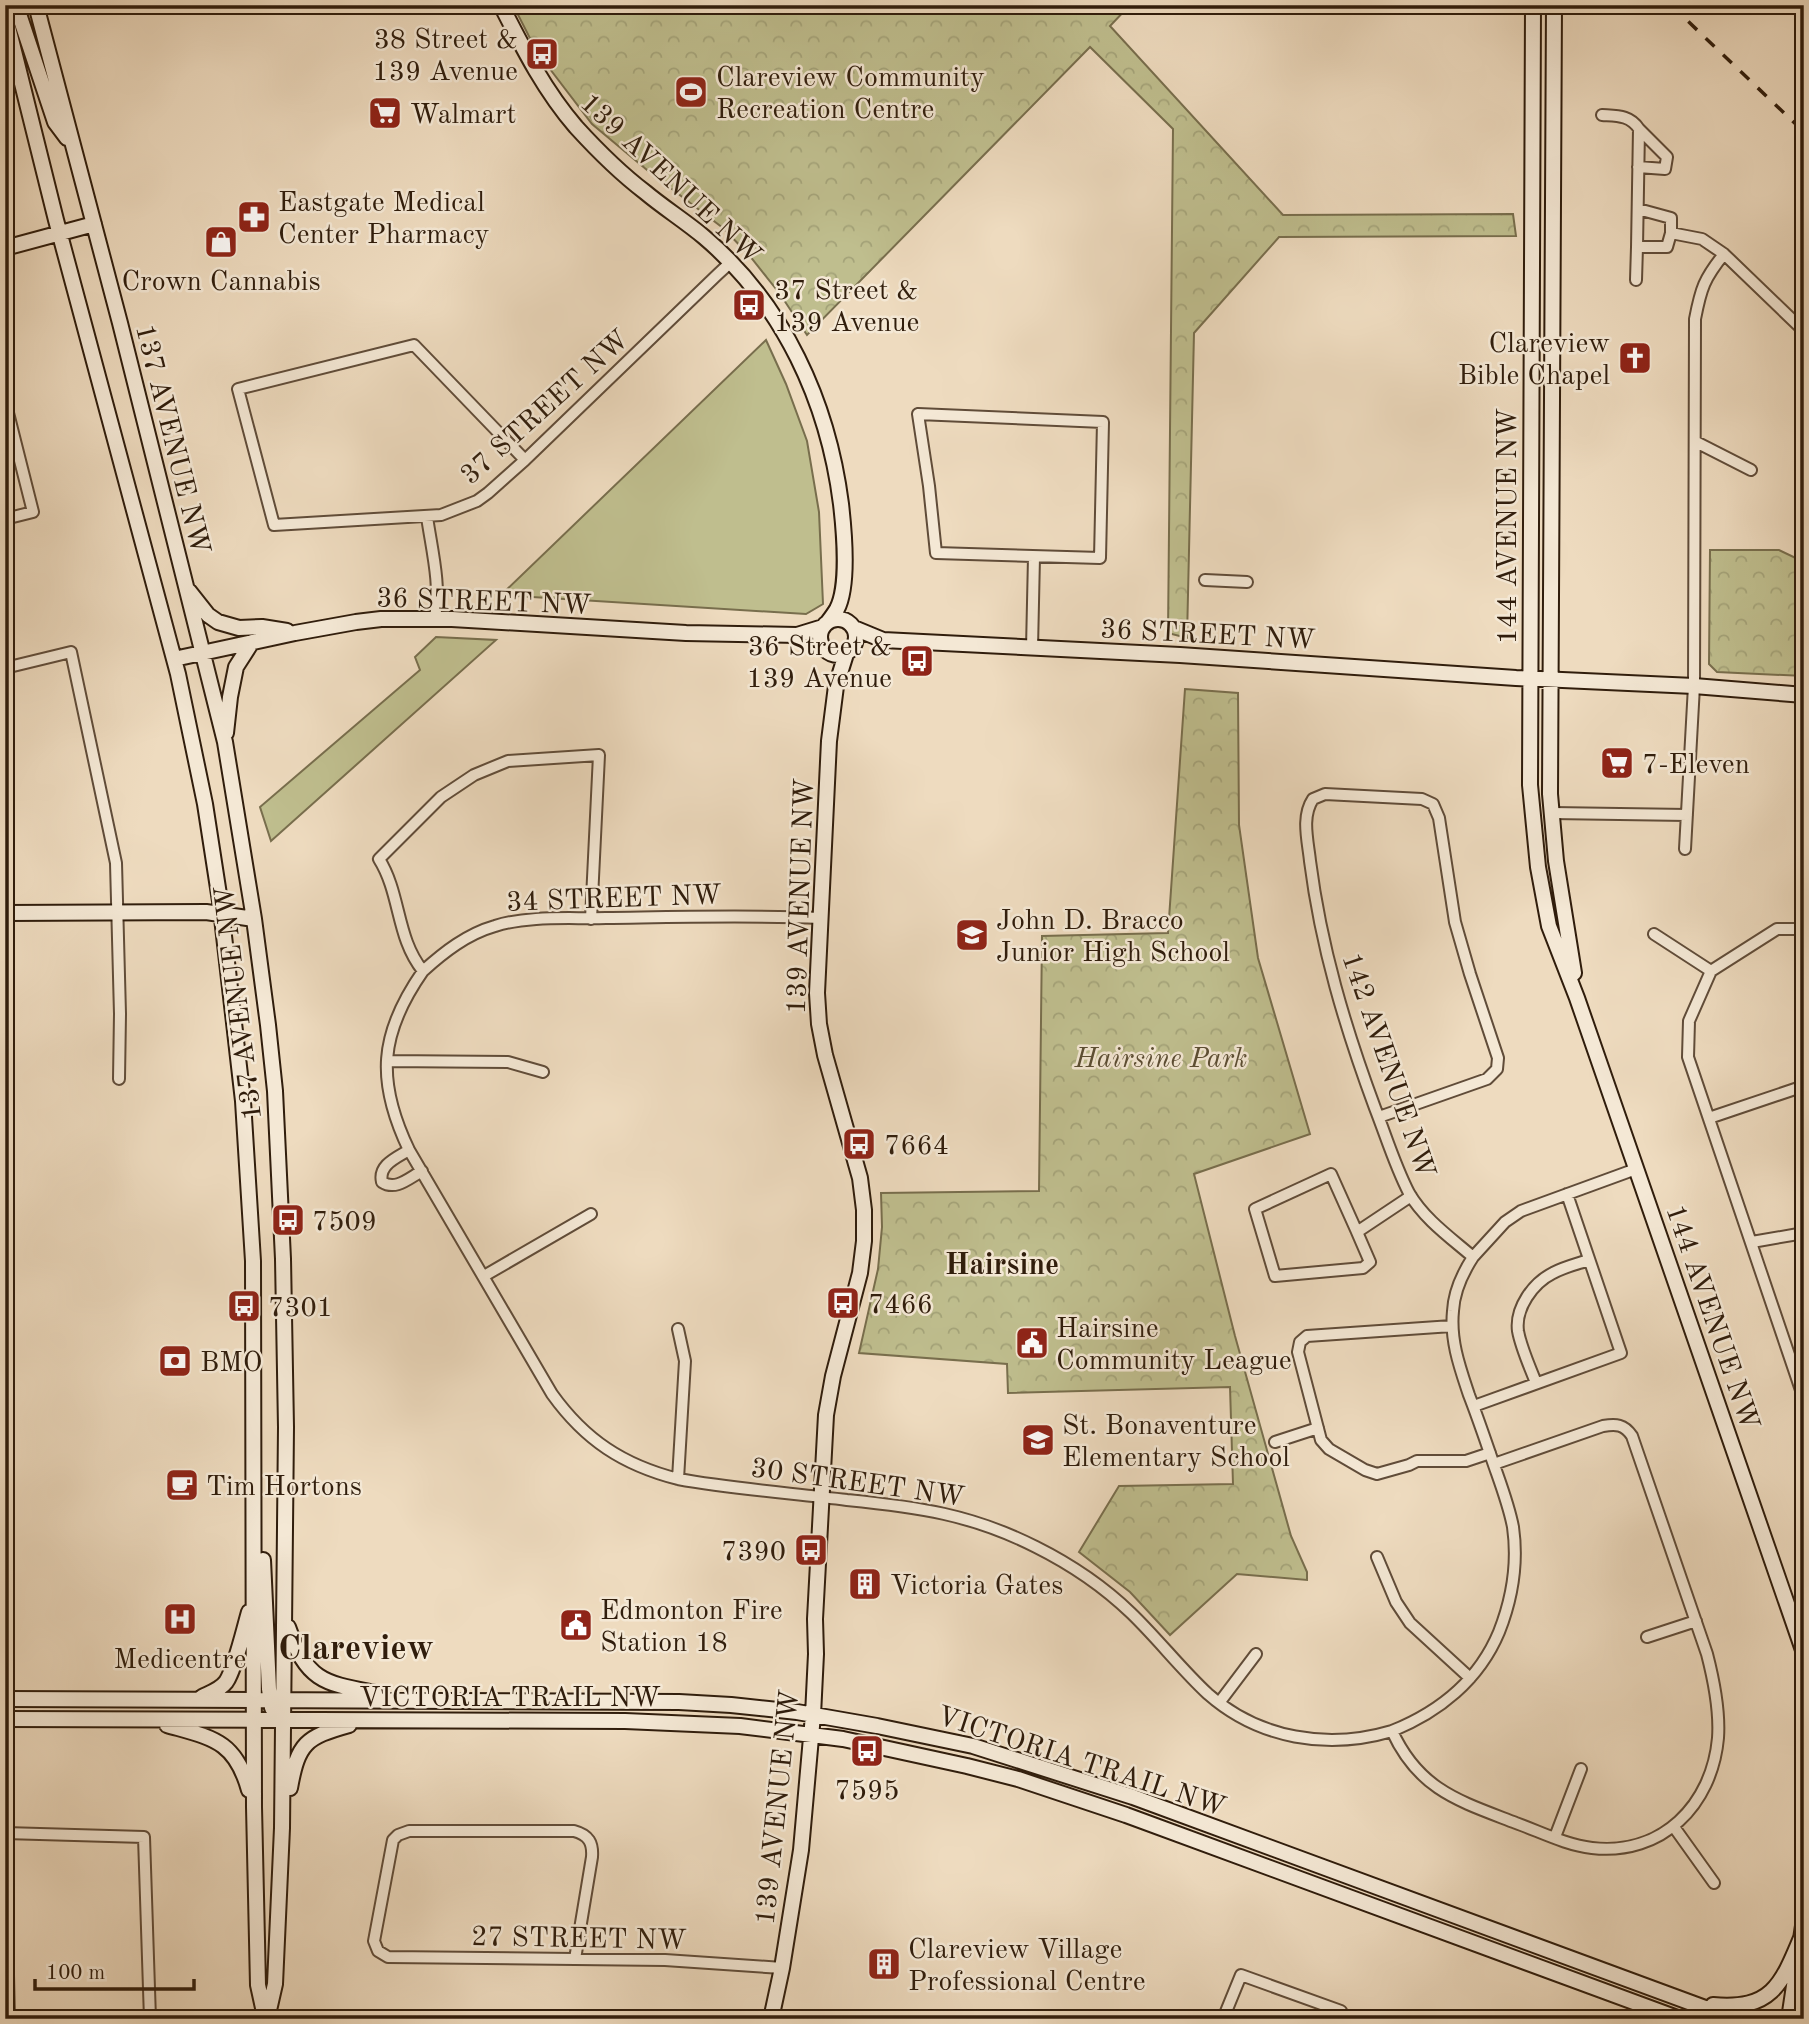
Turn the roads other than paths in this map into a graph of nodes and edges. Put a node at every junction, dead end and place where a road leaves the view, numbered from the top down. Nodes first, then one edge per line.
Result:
1 (16, 5) edge
2 (36, 5) edge
3 (44, 5) edge
4 (501, 5) edge
5 (1532, 5) edge
6 (1554, 5) edge
7 (6, 21) edge
8 (45, 41) junction
9 (1602, 115) dead end
10 (1639, 129) junction
11 (71, 141) junction
12 (1638, 167) junction
13 (1638, 209) junction
14 (94, 224) junction
15 (60, 233) junction
16 (1671, 233) junction
17 (1637, 247) junction
18 (5, 248) edge
19 (1724, 254) junction
20 (730, 262) junction
21 (1636, 281) dead end
22 (1804, 331) edge
23 (5, 401) edge
24 (1696, 442) junction
25 (525, 460) junction
26 (1751, 470) dead end
27 (427, 517) junction
28 (5, 519) edge
29 (1034, 557) junction
30 (1205, 580) dead end
31 (1247, 582) dead end
32 (185, 586) junction
33 (842, 590) junction
34 (435, 618) junction
35 (826, 624) junction
36 (852, 626) junction
37 (295, 633) junction
38 (797, 635) junction
39 (883, 640) junction
40 (252, 642) junction
41 (823, 647) junction
42 (1032, 648) junction
43 (849, 652) junction
44 (202, 653) junction
45 (174, 659) junction
46 (5, 668) edge
47 (1530, 679) junction
48 (1551, 680) junction
49 (836, 686) junction
50 (1694, 686) junction
51 (1804, 695) edge
52 (225, 742) junction
53 (1552, 813) junction
54 (1687, 815) junction
55 (1685, 849) dead end
56 (5, 913) edge
57 (221, 913) junction
58 (117, 914) junction
59 (820, 918) junction
60 (254, 919) junction
61 (592, 919) junction
62 (1804, 929) edge
63 (1654, 934) dead end
64 (423, 971) junction
65 (1711, 971) junction
66 (1577, 998) junction
67 (387, 1061) junction
68 (543, 1072) dead end
69 (119, 1079) dead end
70 (1804, 1086) edge
71 (1379, 1117) junction
72 (1709, 1118) junction
73 (409, 1150) junction
74 (1636, 1169) junction
75 (422, 1171) junction
76 (1567, 1194) junction
77 (1411, 1196) junction
78 (591, 1214) dead end
79 (1357, 1232) junction
80 (1804, 1233) edge
81 (1752, 1242) junction
82 (1473, 1257) junction
83 (1589, 1260) junction
84 (484, 1276) junction
85 (1452, 1326) junction
86 (678, 1329) dead end
87 (1536, 1383) junction
88 (1804, 1397) edge
89 (1474, 1406) junction
90 (1318, 1429) junction
91 (1275, 1442) dead end
92 (1492, 1458) junction
93 (254, 1472) junction
94 (678, 1479) junction
95 (822, 1497) junction
96 (1377, 1557) dead end
97 (254, 1597) junction
98 (284, 1618) junction
99 (1696, 1621) junction
100 (1647, 1637) dead end
101 (1804, 1653) edge
102 (1256, 1654) dead end
103 (1471, 1678) junction
104 (5, 1699) edge
105 (198, 1700) junction
106 (253, 1700) junction
107 (278, 1700) junction
108 (407, 1700) junction
109 (1219, 1703) junction
110 (813, 1715) junction
111 (5, 1719) edge
112 (284, 1719) junction
113 (367, 1719) junction
114 (149, 1720) junction
115 (252, 1720) junction
116 (1392, 1731) junction
117 (811, 1734) junction
118 (1581, 1769) dead end
119 (254, 1807) junction
120 (1674, 1827) junction
121 (282, 1828) junction
122 (5, 1833) edge
123 (1555, 1837) junction
124 (5, 1843) edge
125 (1713, 1883) dead end
126 (1804, 1919) edge
127 (1801, 1938) junction
128 (575, 1959) junction
129 (782, 1968) junction
130 (1690, 2003) junction
131 (1341, 2011) dead end
132 (9, 2019) edge
133 (150, 2019) edge
134 (266, 2019) edge
135 (771, 2019) edge
136 (1223, 2019) edge
137 (1680, 2019) edge
138 (1735, 2019) edge
139 (1789, 2019) edge

1 - 11 main road
2 - 8 main road, 137 AVENUE NW
3 - 8 main road
4 - 20 main road, 139 AVENUE NW
5 - 47 main road, 144 AVENUE NW
6 - 48 main road, 144 AVENUE NW
7 - 15 main road, 137 AVENUE NW
8 - 11 main road, 137 AVENUE NW
9 - 10 street
10 - 12 street
10 - 12 street
11 - 14 main road, 137 AVENUE NW
12 - 13 street
13 - 16 street
13 - 17 street
14 - 15 main road
14 - 32 main road, 137 AVENUE NW
15 - 18 main road
15 - 45 main road, 137 AVENUE NW
16 - 17 street
16 - 19 street
17 - 21 street
19 - 22 street
19 - 24 street
20 - 25 street, 37 STREET NW
20 - 33 main road, 139 AVENUE NW
23 - 28 street
24 - 26 street
24 - 50 street
25 - 27 street, 37 STREET NW
25 - 27 street, 37 STREET NW
27 - 34 street
29 - 29 street
29 - 42 street
30 - 31 street
32 - 37 main road
32 - 44 main road, 137 AVENUE NW
33 - 35 main road, 139 AVENUE NW
33 - 36 main road, 139 AVENUE NW
34 - 37 main road, 36 STREET NW
34 - 38 main road, 36 STREET NW
35 - 36 main road
35 - 38 main road, 36 STREET NW
35 - 41 main road
36 - 39 main road, 36 STREET NW
36 - 43 main road
37 - 40 main road, 36 STREET NW
38 - 41 main road, 36 STREET NW
39 - 42 main road, 36 STREET NW
39 - 43 main road, 36 STREET NW
40 - 44 main road, 36 STREET NW
40 - 52 main road
41 - 43 main road
41 - 49 main road, 139 AVENUE NW
42 - 47 main road, 36 STREET NW
43 - 49 main road, 139 AVENUE NW
44 - 45 main road, 36 STREET NW
44 - 52 main road, 137 AVENUE NW
45 - 57 main road, 137 AVENUE NW
46 - 58 street
47 - 48 main road, 36 STREET NW
47 - 66 main road, 144 AVENUE NW
48 - 50 main road, 36 STREET NW
48 - 53 main road, 144 AVENUE NW
49 - 59 main road, 139 AVENUE NW
50 - 51 main road, 36 STREET NW
50 - 54 street
52 - 60 main road, 137 AVENUE NW
53 - 54 street
53 - 66 main road, 144 AVENUE NW
54 - 55 street
56 - 58 main road
57 - 58 main road
57 - 60 main road
57 - 93 main road, 137 AVENUE NW
58 - 69 street
59 - 61 street, 34 STREET NW
59 - 95 main road, 139 AVENUE NW
60 - 98 main road, 137 AVENUE NW
61 - 64 street, 34 STREET NW
61 - 64 street
62 - 65 street
63 - 65 street
64 - 67 street, 30 STREET NW
65 - 72 street
66 - 74 main road, 144 AVENUE NW
67 - 68 street
67 - 73 street, 30 STREET NW
70 - 72 street
71 - 71 street, 142 AVENUE NW
71 - 77 street, 142 AVENUE NW
72 - 81 street
73 - 75 street, 30 STREET NW
73 - 75 street
74 - 76 street
74 - 101 main road, 144 AVENUE NW
75 - 84 street, 30 STREET NW
76 - 82 street
76 - 83 street
77 - 79 street
77 - 82 street, 142 AVENUE NW
78 - 84 street
79 - 79 street
80 - 81 street
81 - 88 street
82 - 85 street
83 - 87 street
83 - 87 street
84 - 94 street, 30 STREET NW
85 - 89 street
85 - 90 street
86 - 94 street
87 - 89 street
89 - 92 street
90 - 91 street
90 - 92 street
92 - 99 street
92 - 103 street
93 - 97 main road, 137 AVENUE NW
93 - 107 main road
94 - 95 street, 30 STREET NW
95 - 109 street, 30 STREET NW
95 - 110 main road, 139 AVENUE NW
96 - 103 street
97 - 105 main road
97 - 106 main road, 137 AVENUE NW
98 - 107 main road, 137 AVENUE NW
98 - 108 main road
99 - 100 street
99 - 120 street
102 - 109 street
103 - 116 street
104 - 105 main road, VICTORIA TRAIL NW
105 - 106 main road, VICTORIA TRAIL NW
106 - 107 main road, VICTORIA TRAIL NW
106 - 115 main road, 137 AVENUE NW
107 - 108 main road, VICTORIA TRAIL NW
107 - 112 main road, 137 AVENUE NW
108 - 110 main road, VICTORIA TRAIL NW
109 - 116 street, 30 STREET NW
110 - 117 main road, 139 AVENUE NW
110 - 130 main road, VICTORIA TRAIL NW
111 - 114 main road, VICTORIA TRAIL NW
112 - 113 main road, VICTORIA TRAIL NW
112 - 115 main road, VICTORIA TRAIL NW
112 - 121 main road, 137 AVENUE NW
113 - 117 main road, VICTORIA TRAIL NW
113 - 121 main road
114 - 115 main road, VICTORIA TRAIL NW
114 - 119 main road
115 - 119 main road, 137 AVENUE NW
116 - 123 street
117 - 129 main road, 139 AVENUE NW
117 - 137 main road, VICTORIA TRAIL NW
118 - 123 street
119 - 134 main road, 137 AVENUE NW
120 - 123 street
120 - 125 street
121 - 134 main road, 137 AVENUE NW
122 - 133 street
124 - 132 street
126 - 127 main road
127 - 130 main road
127 - 139 main road
128 - 128 street, 27 STREET NW
128 - 129 street, 27 STREET NW
129 - 135 main road, 139 AVENUE NW
130 - 138 main road, VICTORIA TRAIL NW
131 - 136 street

